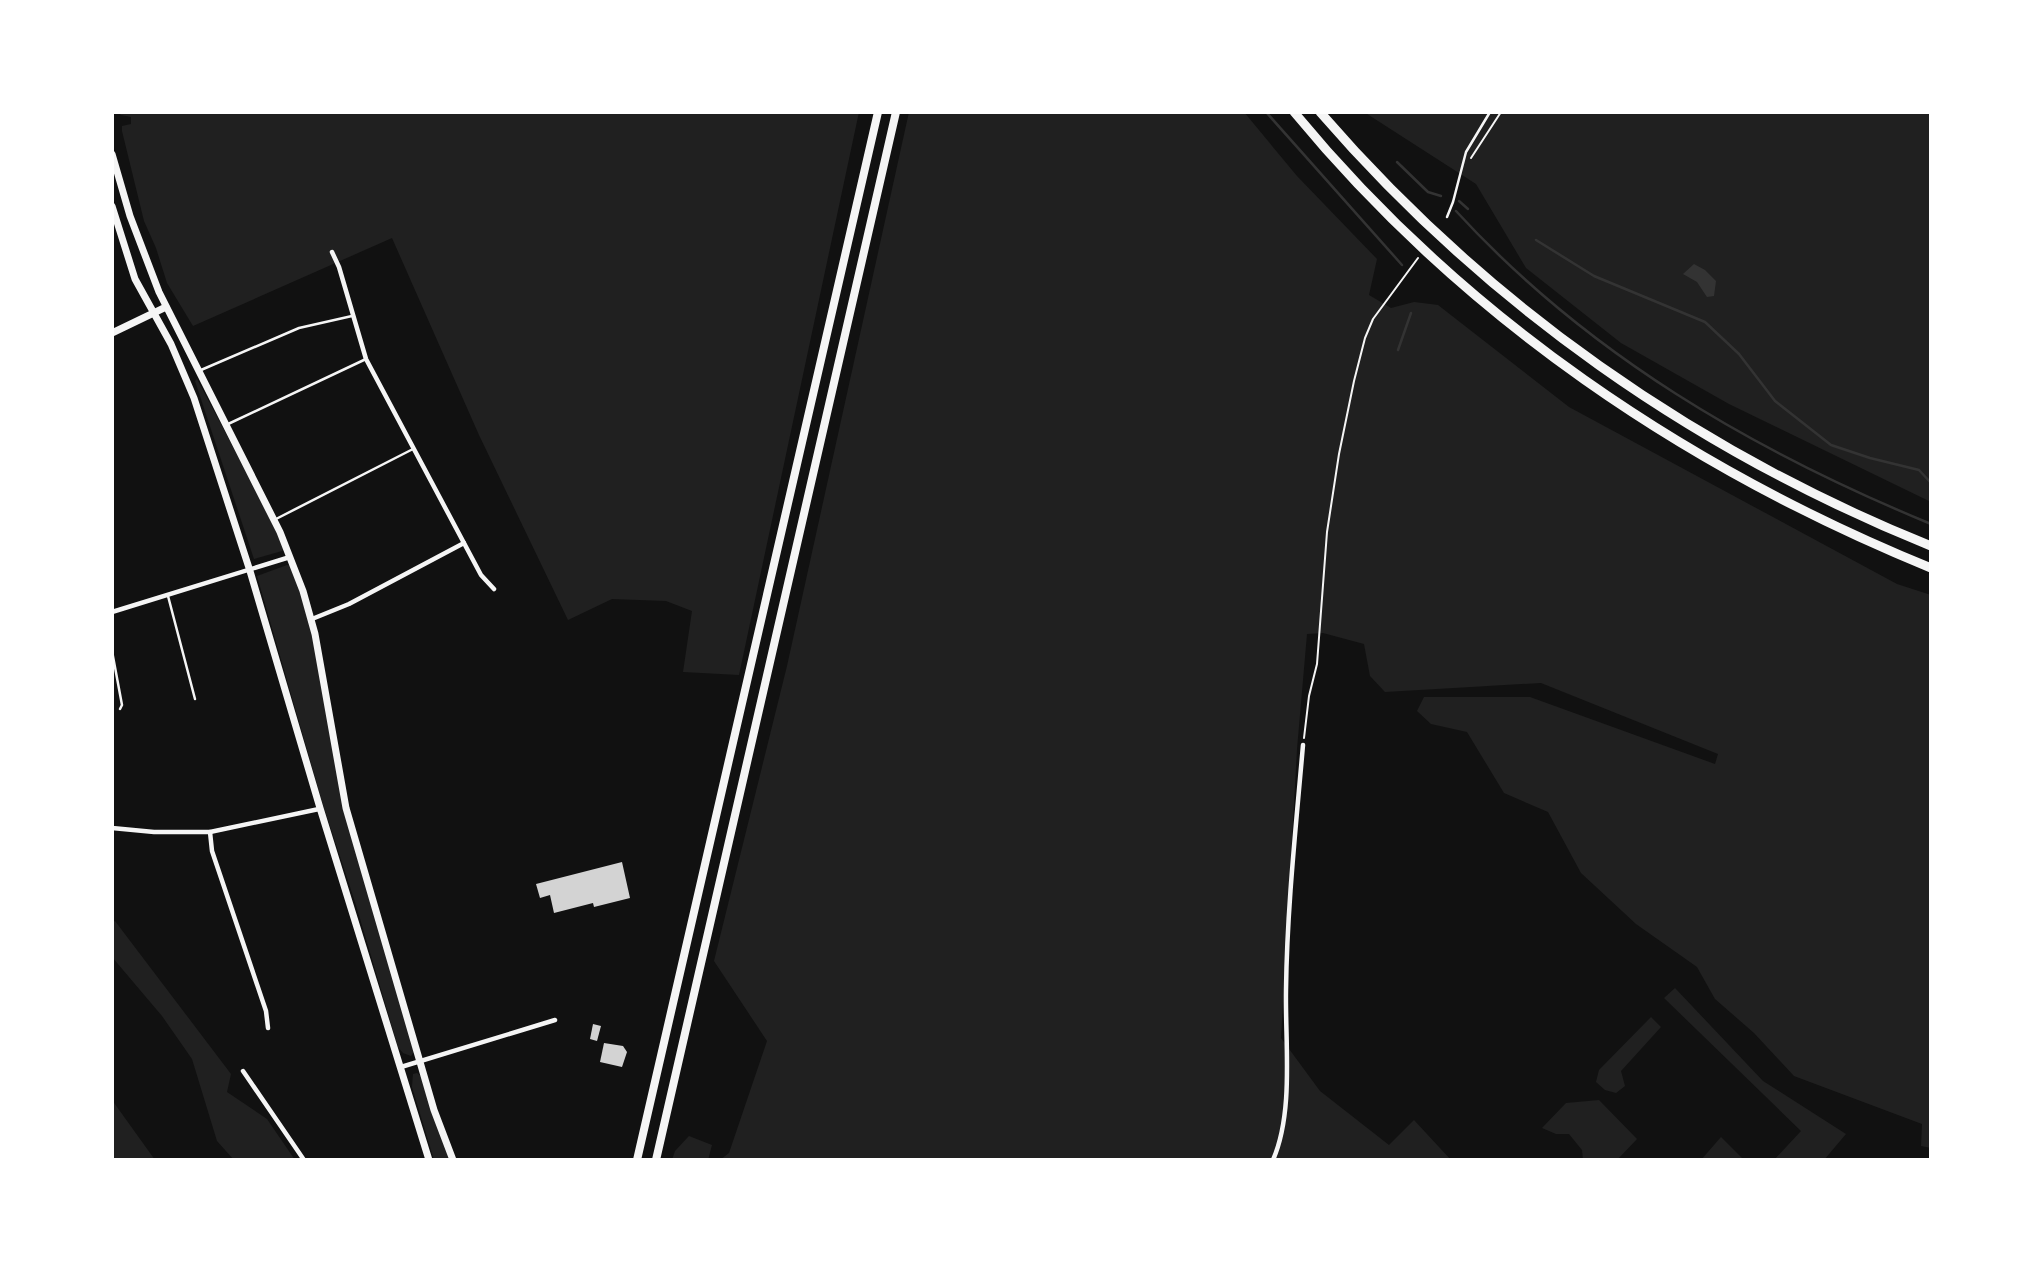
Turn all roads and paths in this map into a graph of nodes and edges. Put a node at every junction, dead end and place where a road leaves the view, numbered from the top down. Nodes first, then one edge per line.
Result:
1 (878, 112) edge
2 (896, 112) edge
3 (1287, 112) edge
4 (1294, 112) edge
5 (1320, 112) edge
6 (1490, 112) edge
7 (1502, 112) edge
8 (1319, 141) junction
9 (112, 154) edge
10 (1461, 174) junction
11 (112, 206) edge
12 (1447, 217) dead end
13 (332, 252) dead end
14 (1417, 259) dead end
15 (166, 307) junction
16 (153, 314) junction
17 (352, 316) junction
18 (112, 334) edge
19 (366, 359) junction
20 (198, 371) junction
21 (186, 377) junction
22 (226, 425) junction
23 (413, 449) junction
24 (274, 520) junction
25 (464, 543) junction
26 (1931, 546) edge
27 (290, 557) junction
28 (1931, 568) edge
29 (250, 570) junction
30 (494, 589) dead end
31 (168, 596) junction
32 (112, 612) edge
33 (312, 619) junction
34 (112, 651) edge
35 (195, 699) dead end
36 (120, 709) dead end
37 (1303, 745) joint
38 (320, 808) junction
39 (112, 828) edge
40 (210, 832) junction
41 (555, 1020) dead end
42 (268, 1028) dead end
43 (420, 1061) junction
44 (400, 1068) junction
45 (243, 1071) dead end
46 (304, 1160) edge
47 (429, 1160) edge
48 (453, 1160) edge
49 (637, 1160) edge
50 (656, 1160) edge
51 (1273, 1160) edge

1 - 49 main road
2 - 50 main road
3 - 8 highway
4 - 8 highway
5 - 26 highway
6 - 10 lane
7 - 10 path
8 - 28 highway
9 - 15 main road
10 - 12 lane
11 - 16 main road
13 - 17 street
14 - 37 path
15 - 16 main road
15 - 20 main road
16 - 18 main road
16 - 21 main road
17 - 19 street
17 - 20 lane
19 - 22 lane
19 - 23 street
20 - 21 main road
20 - 22 main road
21 - 29 main road
22 - 24 main road
23 - 24 lane
23 - 25 street
24 - 27 main road
25 - 30 street
25 - 33 street
27 - 29 street
27 - 33 main road
29 - 31 street
29 - 38 main road
31 - 32 street
31 - 35 lane
33 - 43 main road
34 - 36 lane
37 - 51 street
38 - 40 street
38 - 44 main road
39 - 40 street
40 - 42 street
41 - 43 street
43 - 44 street
43 - 48 main road
44 - 47 main road
45 - 46 street

